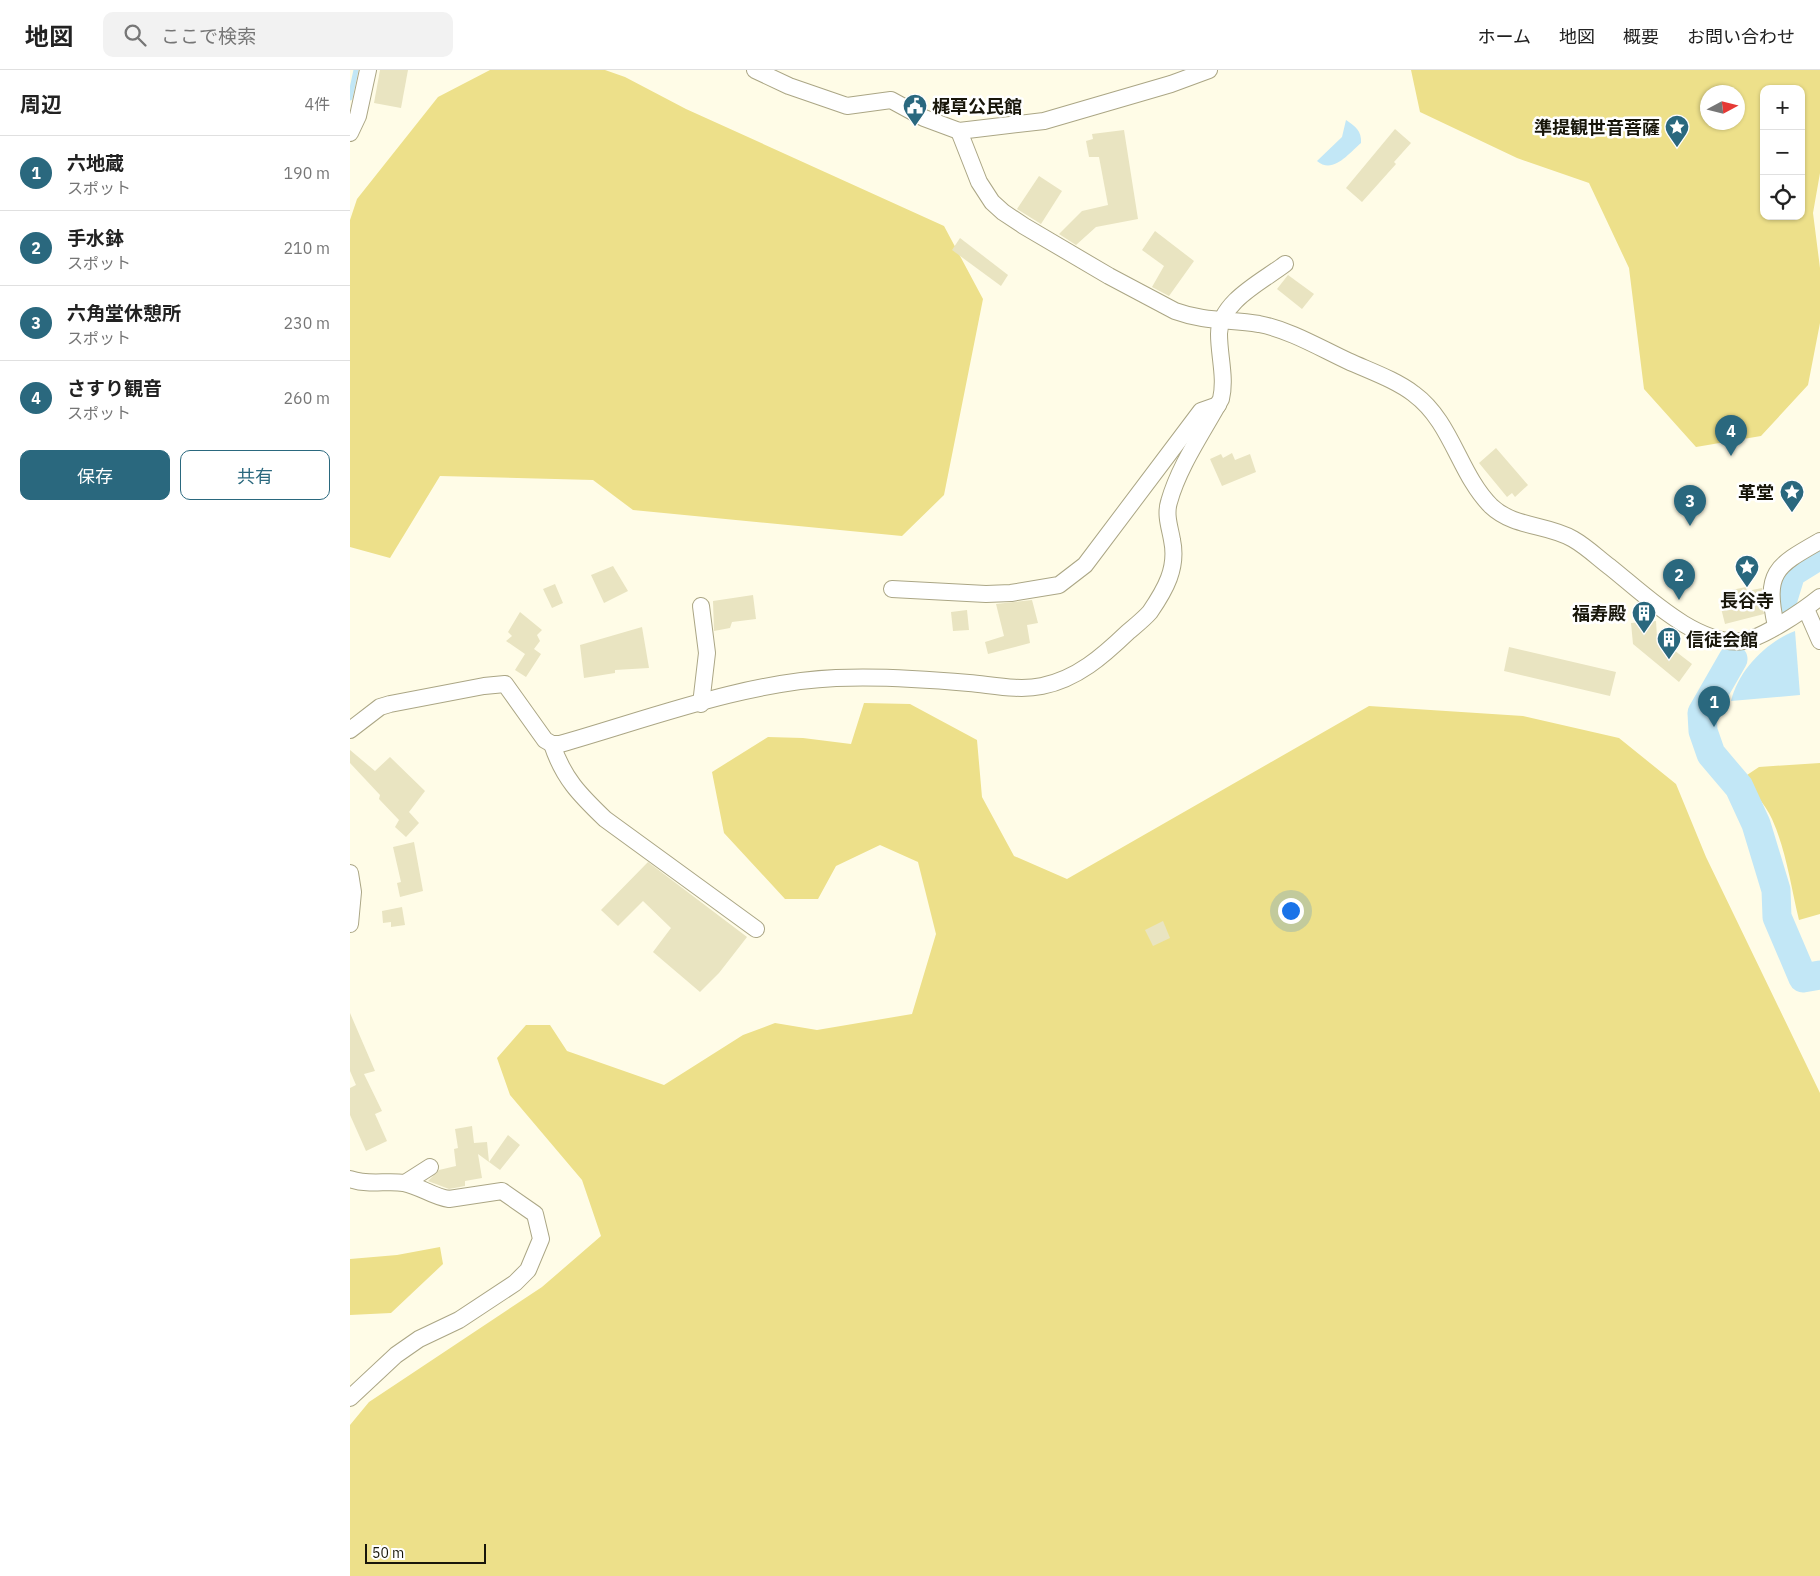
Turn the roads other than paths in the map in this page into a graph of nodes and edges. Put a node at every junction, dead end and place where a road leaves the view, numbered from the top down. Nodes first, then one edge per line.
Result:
1 (368, 70) edge
2 (755, 70) edge
3 (1209, 70) edge
4 (959, 131) junction
5 (350, 133) edge
6 (1285, 264) dead end
7 (1221, 320) junction
8 (1218, 405) junction
9 (1820, 541) edge
10 (892, 589) dead end
11 (1820, 597) edge
12 (701, 606) dead end
13 (1806, 609) junction
14 (1776, 626) junction
15 (1820, 641) edge
16 (701, 704) junction
17 (350, 730) edge
18 (552, 744) junction
19 (350, 873) edge
20 (350, 924) edge
21 (756, 929) dead end
22 (430, 1167) dead end
23 (350, 1179) edge
24 (405, 1183) junction
25 (350, 1398) edge

1 - 5 street
2 - 4 street
3 - 4 street
4 - 7 street
6 - 7 street
7 - 8 street
7 - 14 street
8 - 10 street
8 - 16 street
9 - 14 street
11 - 13 street
12 - 16 street
13 - 14 street
13 - 15 street
16 - 18 street
17 - 18 street
18 - 21 street
19 - 20 street
22 - 24 street
23 - 24 street
24 - 25 street

